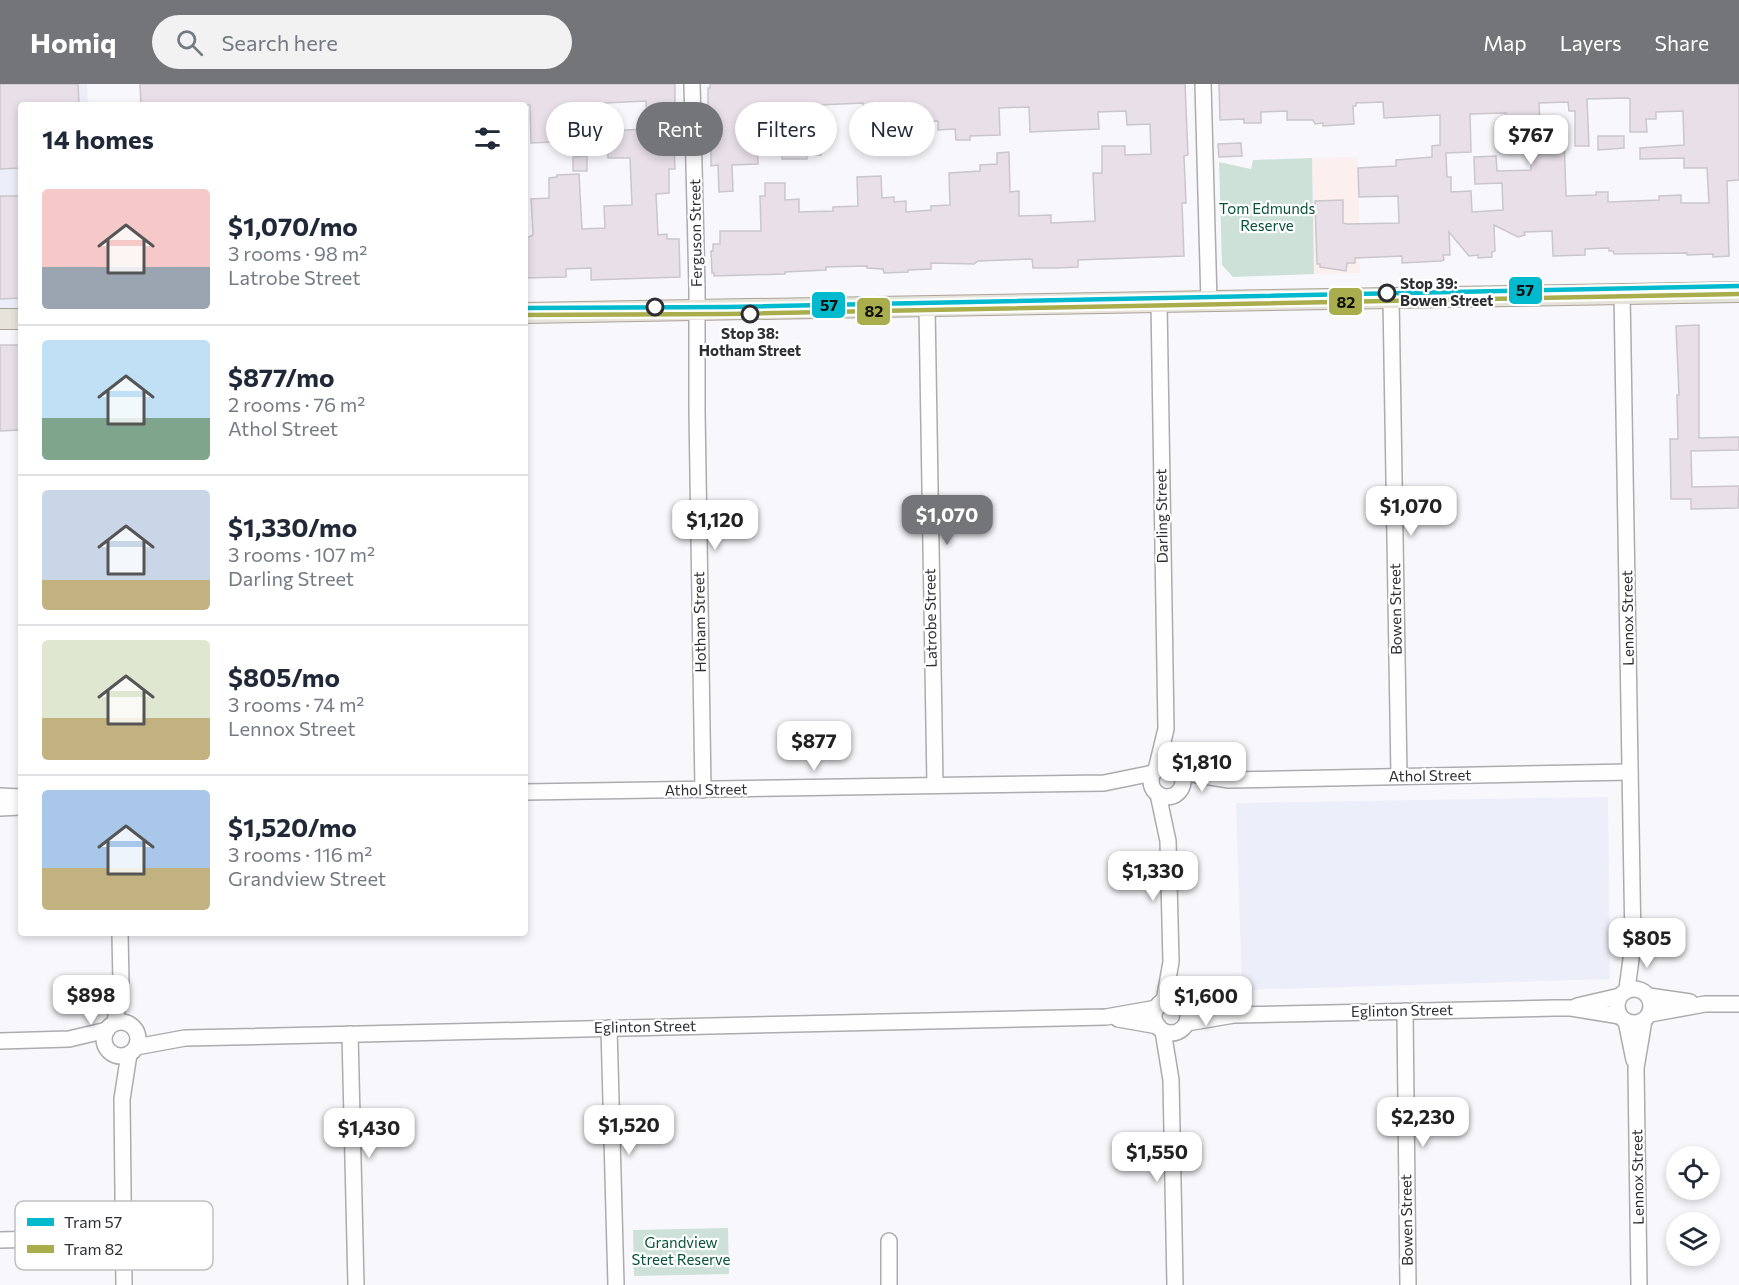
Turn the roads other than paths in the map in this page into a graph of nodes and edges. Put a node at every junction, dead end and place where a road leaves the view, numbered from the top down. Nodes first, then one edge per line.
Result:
1 (692, 84) edge
2 (1203, 84) edge
3 (1739, 292) edge
4 (1622, 293) junction
5 (1391, 298) junction
6 (1209, 302) junction
7 (1159, 303) junction
8 (927, 307) junction
9 (697, 311) junction
10 (528, 313) edge
11 (1166, 729) junction
12 (1155, 771) junction
13 (1179, 771) junction
14 (1630, 772) junction
15 (1399, 776) junction
16 (1229, 780) junction
17 (1104, 783) junction
18 (935, 785) junction
19 (703, 790) junction
20 (528, 792) edge
21 (1156, 792) junction
22 (1178, 793) junction
23 (0, 796) edge
24 (18, 797) edge
25 (18, 807) edge
26 (0, 808) edge
27 (1168, 841) junction
28 (120, 936) edge
29 (1635, 993) junction
30 (1171, 1004) junction
31 (1705, 1004) junction
32 (1739, 1004) edge
33 (1571, 1008) junction
34 (1405, 1011) junction
35 (1234, 1014) junction
36 (1106, 1017) junction
37 (1647, 1017) junction
38 (1623, 1019) junction
39 (122, 1027) junction
40 (1183, 1027) junction
41 (609, 1028) junction
42 (1161, 1028) junction
43 (350, 1034) junction
44 (185, 1038) junction
45 (69, 1039) junction
46 (0, 1041) edge
47 (121, 1050) junction
48 (1636, 1068) junction
49 (1172, 1080) junction
50 (123, 1201) edge
51 (0, 1240) edge
52 (15, 1240) edge
53 (888, 1241) dead end
54 (124, 1270) edge
55 (124, 1285) edge
56 (356, 1285) edge
57 (616, 1285) edge
58 (889, 1285) edge
59 (1175, 1285) edge
60 (1408, 1285) edge
61 (1639, 1285) edge

1 - 9 street, Ferguson Street
2 - 6 street
3 - 4 main road
4 - 5 main road
4 - 14 street, Lennox Street
5 - 6 main road
5 - 15 street, Bowen Street
6 - 7 main road
7 - 8 main road
7 - 11 street, Darling Street
8 - 9 main road
8 - 18 street, Latrobe Street
9 - 10 main road
9 - 19 street, Hotham Street
11 - 12 street, Darling Street
11 - 13 street, Darling Street
12 - 13 street
12 - 17 street, Athol Street
12 - 21 street
13 - 16 street, Athol Street
13 - 22 street
14 - 15 street, Athol Street
14 - 29 street, Lennox Street
15 - 16 street, Athol Street
16 - 22 street, Athol Street
17 - 18 street, Athol Street
17 - 21 street, Athol Street
18 - 19 street, Athol Street
19 - 20 street, Athol Street
21 - 22 street
21 - 27 street
22 - 27 street
23 - 24 street
25 - 26 street
27 - 30 street
28 - 39 street
29 - 31 street, Eglinton Street
29 - 33 street, Eglinton Street
29 - 37 street
29 - 38 street
30 - 35 street, Eglinton Street
30 - 36 street, Eglinton Street
30 - 40 street
30 - 42 street
31 - 32 street, Eglinton Street
31 - 37 street, Eglinton Street
33 - 34 street, Eglinton Street
33 - 38 street, Eglinton Street
34 - 35 street, Eglinton Street
34 - 60 street, Bowen Street
35 - 40 street, Eglinton Street
36 - 41 street, Eglinton Street
36 - 42 street, Eglinton Street
37 - 38 street
37 - 48 street, Lennox Street
38 - 48 street, Lennox Street
39 - 44 street, Eglinton Street
39 - 45 street, Eglinton Street
39 - 47 street
39 - 47 street
40 - 42 street
40 - 49 street
41 - 43 street, Eglinton Street
41 - 57 street
42 - 49 street
43 - 44 street, Eglinton Street
43 - 56 street
44 - 47 street, Eglinton Street
45 - 46 street, Eglinton Street
45 - 47 street, Eglinton Street
47 - 50 street
48 - 61 street, Lennox Street
49 - 59 street
51 - 52 street
53 - 58 street
54 - 55 street

